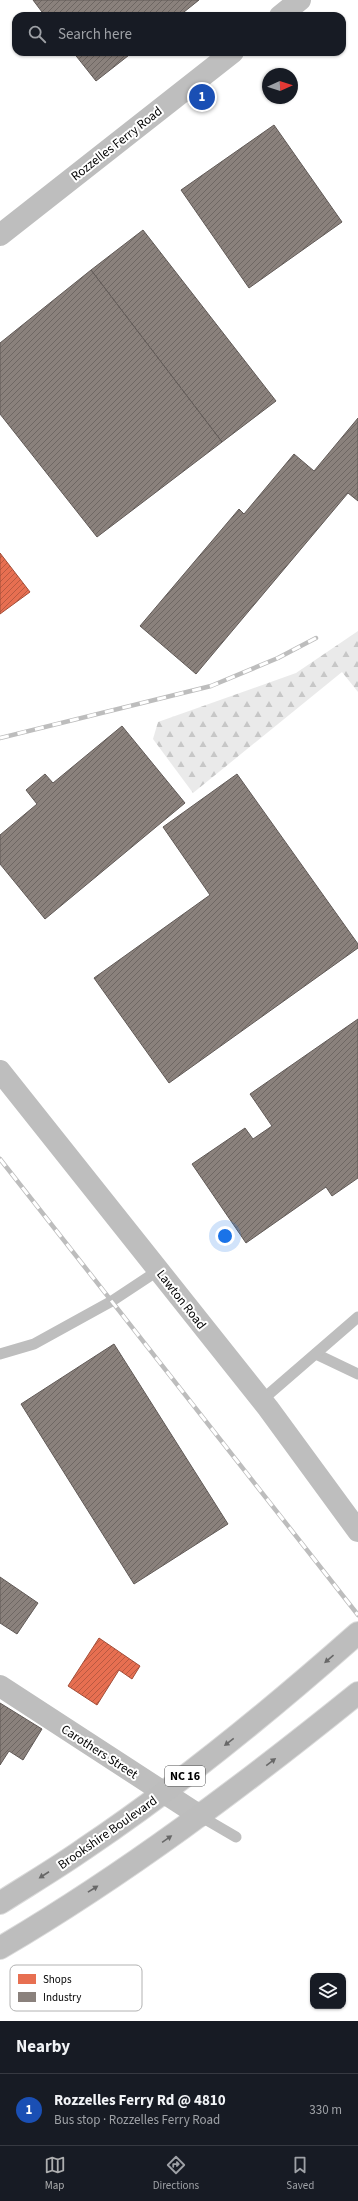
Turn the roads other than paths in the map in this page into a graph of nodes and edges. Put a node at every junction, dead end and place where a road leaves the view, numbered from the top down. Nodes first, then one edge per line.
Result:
1 (300, 0) edge
2 (285, 12) edge
3 (228, 56) edge
4 (0, 235) edge
5 (0, 1071) edge
6 (159, 1270) junction
7 (358, 1317) edge
8 (0, 1354) edge
9 (316, 1354) junction
10 (358, 1374) edge
11 (262, 1400) junction
12 (358, 1531) edge
13 (358, 1633) edge
14 (0, 1686) edge
15 (358, 1693) edge
16 (164, 1793) junction
17 (200, 1816) junction
18 (236, 1837) dead end
19 (0, 1903) edge
20 (0, 1948) edge

1 - 2 street
3 - 4 street, Rozzelles Ferry Road
5 - 6 street, Lawton Road
6 - 8 lane
6 - 11 street, Lawton Road
7 - 9 lane
9 - 10 lane
9 - 11 lane
11 - 12 street, Lawton Road
13 -> 16 highway, Brookshire Boulevard / NC 16
14 - 16 street, Carothers Street
17 -> 15 highway
16 - 17 street, Carothers Street
16 -> 19 highway, Brookshire Boulevard / NC 16
17 - 18 lane
20 -> 17 highway

